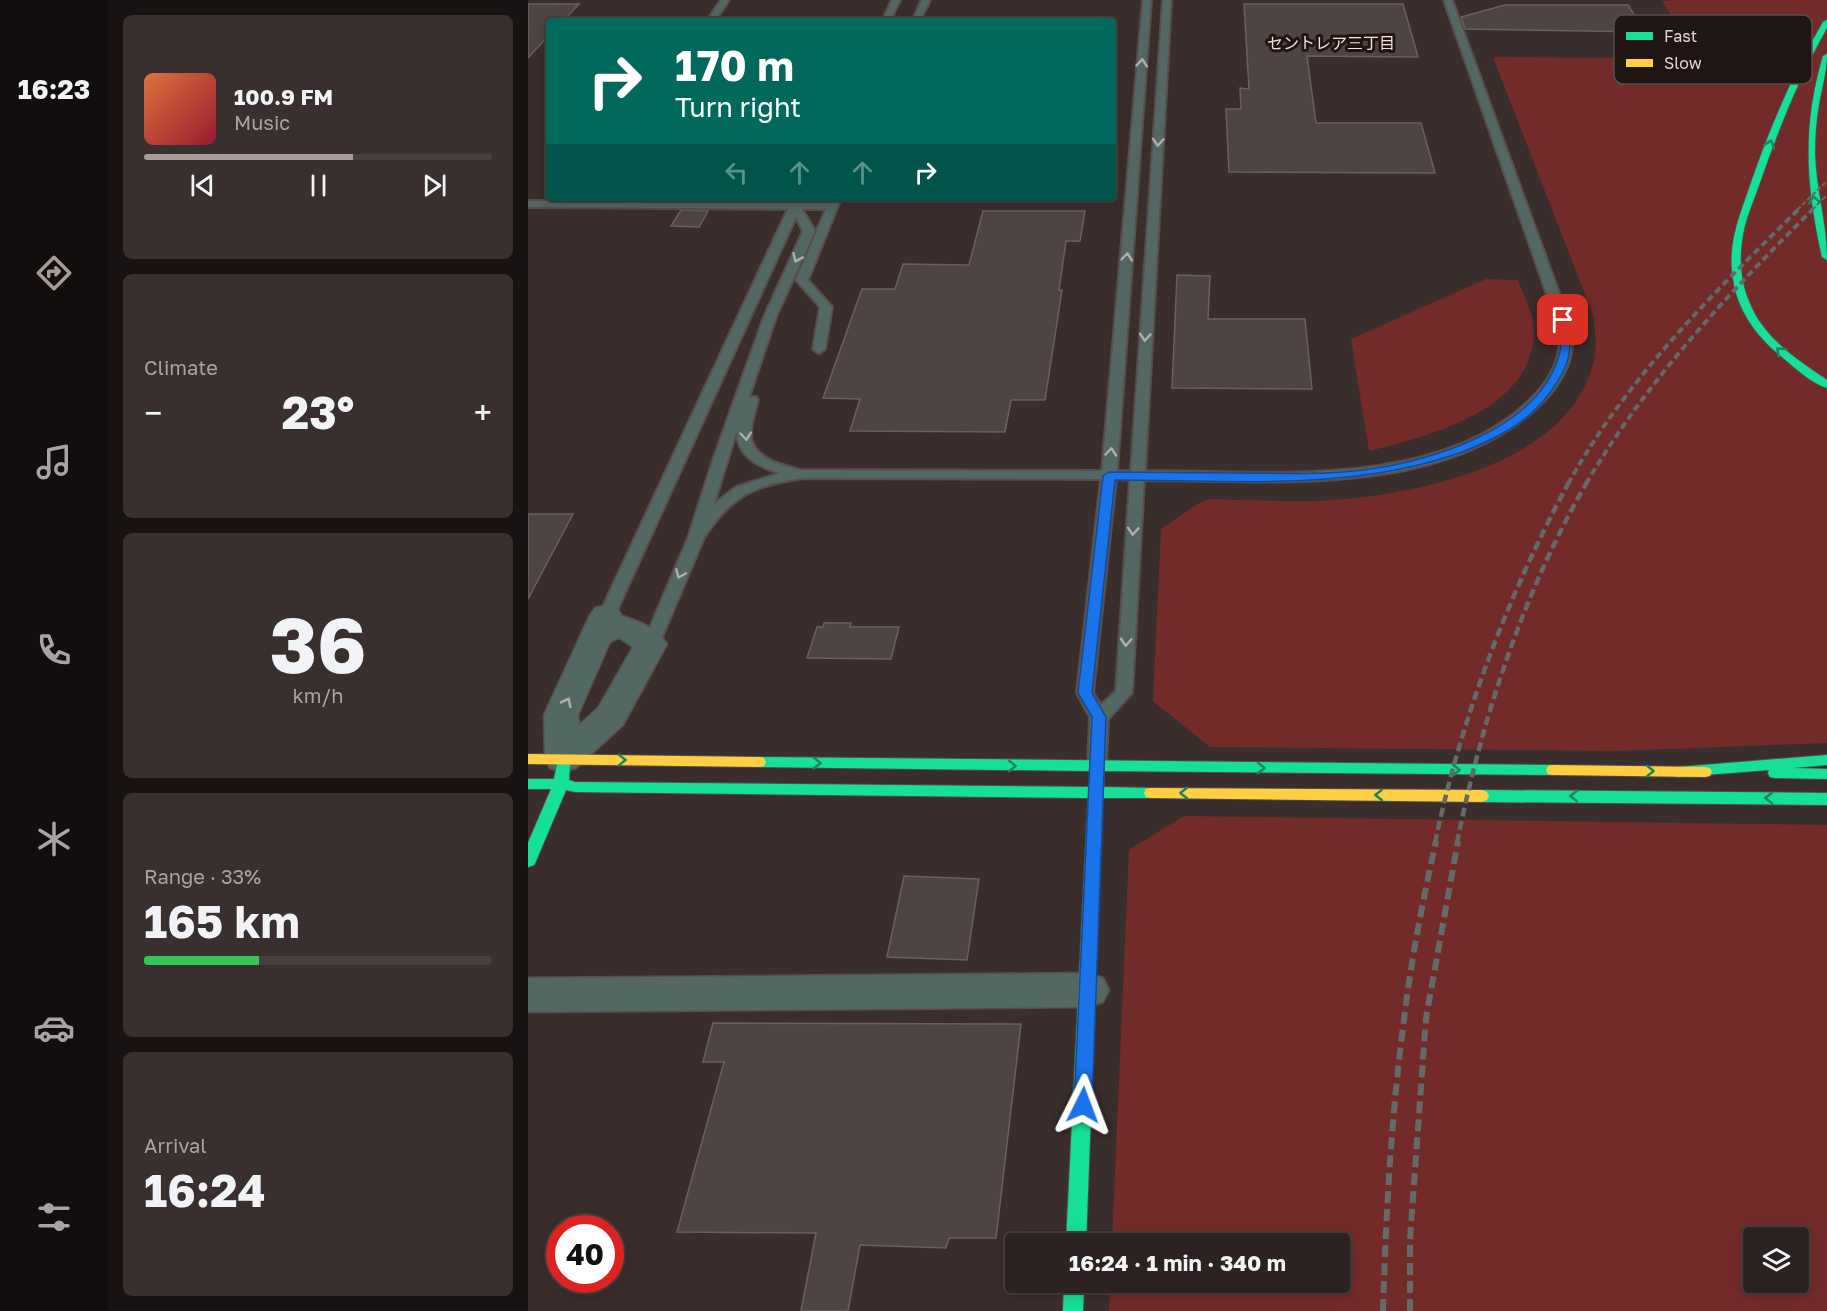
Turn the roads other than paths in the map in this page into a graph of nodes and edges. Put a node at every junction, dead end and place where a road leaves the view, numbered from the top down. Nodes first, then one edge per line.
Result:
1 (725, 0) edge
2 (896, 0) edge
3 (926, 0) edge
4 (1147, 0) edge
5 (1167, 0) edge
6 (1448, 0) edge
7 (713, 18) edge
8 (887, 18) edge
9 (917, 18) edge
10 (1827, 22) edge
11 (1812, 45) edge
12 (1827, 56) edge
13 (1794, 84) edge
14 (583, 201) edge
15 (799, 202) edge
16 (834, 202) edge
17 (528, 204) edge
18 (1827, 257) edge
19 (770, 317) junction
20 (819, 349) dead end
21 (1827, 385) edge
22 (804, 474) junction
23 (1109, 476) junction
24 (1137, 476) junction
25 (696, 538) junction
26 (602, 625) junction
27 (651, 644) junction
28 (1099, 717) junction
29 (528, 759) edge
30 (1827, 760) edge
31 (1097, 767) junction
32 (562, 772) junction
33 (1678, 772) junction
34 (1827, 774) edge
35 (528, 784) edge
36 (1097, 792) junction
37 (1827, 799) edge
38 (528, 861) edge
39 (1088, 990) junction
40 (528, 995) edge
41 (1077, 1233) edge
42 (1074, 1293) edge
43 (1073, 1311) edge

1 - 7 lane
2 - 8 lane
3 - 9 lane
23 -> 4 lane
5 -> 24 lane
6 - 24 lane
11 -> 10 main road
18 -> 12 main road
21 -> 13 main road
14 - 15 lane
14 - 17 lane
15 - 16 lane
15 -> 19 lane
15 - 26 lane
16 - 20 lane
19 -> 22 lane
19 - 25 lane
22 - 23 lane
22 - 25 lane
23 - 24 lane
23 - 28 lane
24 -> 28 lane
25 -> 27 lane
26 - 27 street
32 -> 26 street
27 - 32 street
28 - 31 lane
29 - 32 main road
30 - 33 main road
32 -> 31 main road
31 -> 33 main road
31 - 36 main road
32 - 35 main road
32 - 36 main road
32 - 38 main road
33 - 34 main road
37 -> 36 main road
36 - 39 main road
39 - 40 street
39 - 41 main road
42 - 43 main road

